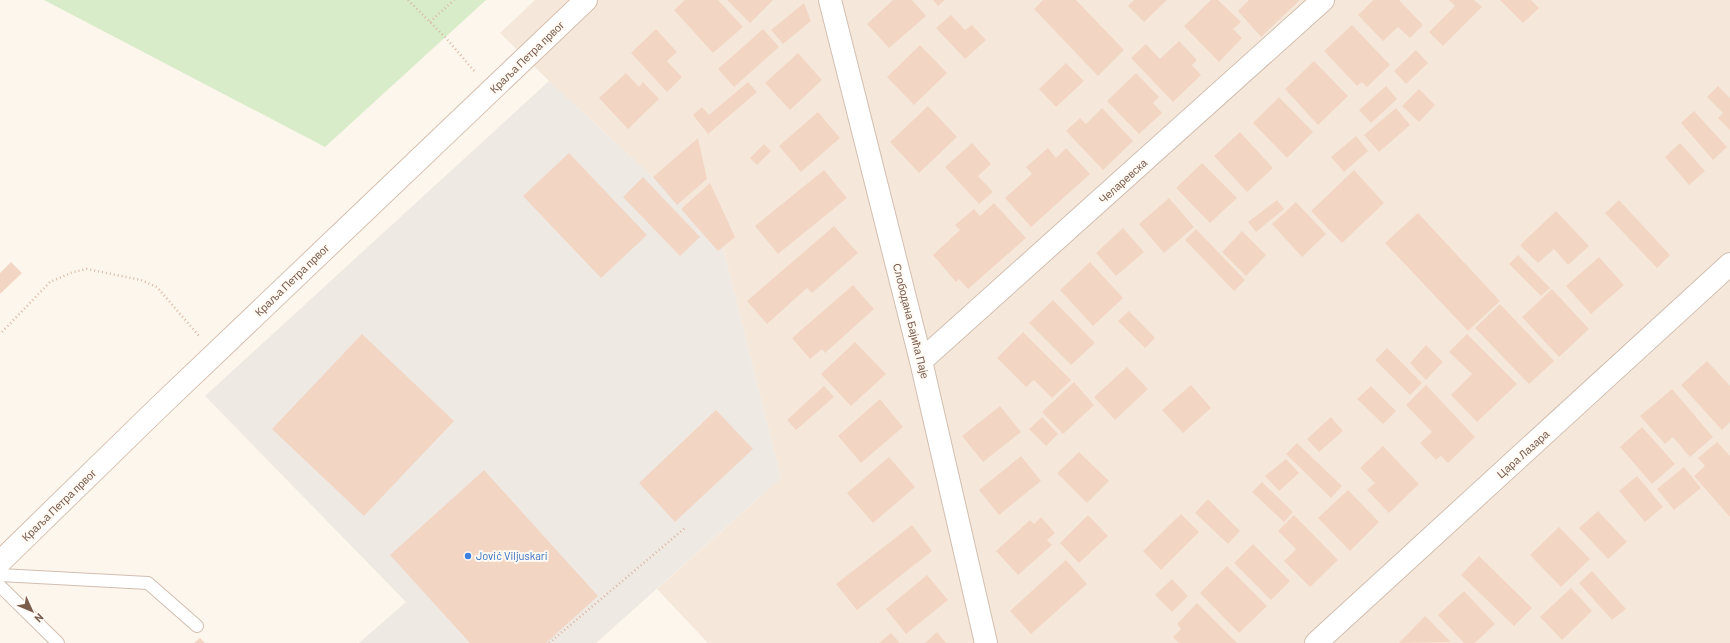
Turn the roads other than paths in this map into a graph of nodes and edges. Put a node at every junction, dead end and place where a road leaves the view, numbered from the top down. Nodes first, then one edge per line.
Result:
1 (586, 0) edge
2 (830, 0) edge
3 (1323, 0) edge
4 (1730, 264) edge
5 (921, 361) junction
6 (0, 562) edge
7 (0, 575) edge
8 (0, 586) edge
9 (197, 626) dead end
10 (58, 643) edge
11 (986, 643) edge
12 (1316, 643) edge

1 - 6 street, Краља Петра првог
2 - 5 street, Слободана Бајића Паје
3 - 5 street, Челаревска
4 - 12 street, Цара Лазара
5 - 11 street, Слободана Бајића Паје
7 - 9 lane
8 - 10 lane

